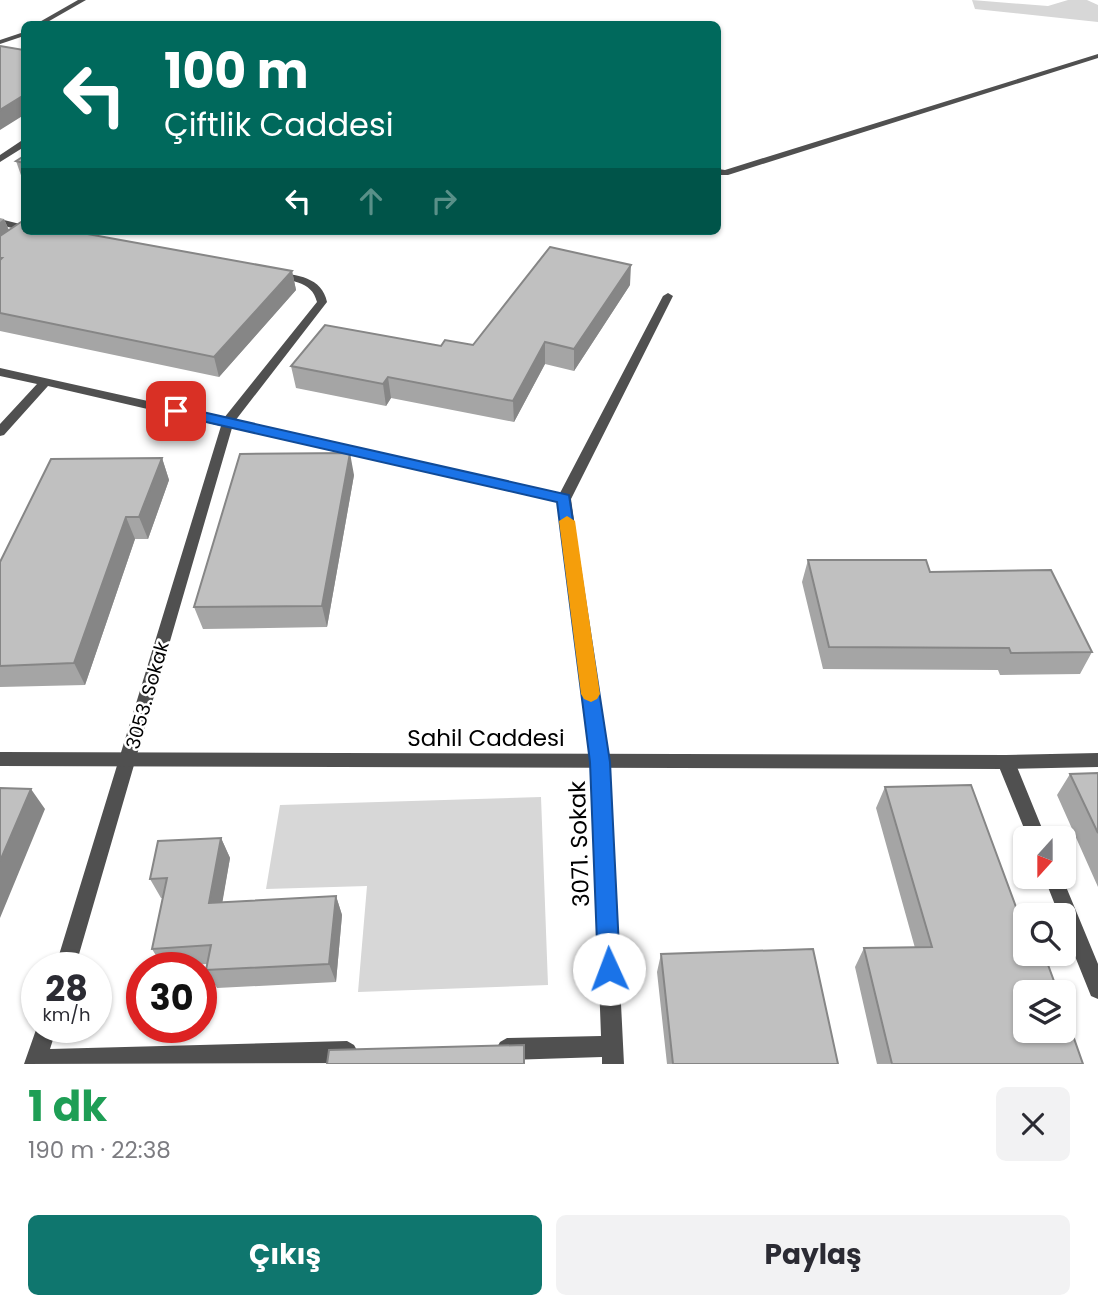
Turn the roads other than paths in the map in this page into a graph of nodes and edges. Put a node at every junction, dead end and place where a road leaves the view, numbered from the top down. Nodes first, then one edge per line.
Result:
1 (83, 0) edge
2 (45, 21) edge
3 (21, 35) edge
4 (0, 42) edge
5 (1098, 56) edge
6 (21, 144) edge
7 (0, 159) edge
8 (721, 172) edge
9 (0, 222) edge
10 (21, 227) edge
11 (26, 235) edge
12 (20, 239) edge
13 (270, 274) edge
14 (668, 296) dead end
15 (0, 372) edge
16 (46, 381) junction
17 (228, 422) junction
18 (0, 432) edge
19 (564, 499) junction
20 (129, 758) junction
21 (0, 760) edge
22 (1098, 760) edge
23 (600, 762) junction
24 (1006, 762) junction
25 (1032, 826) edge
26 (1058, 889) edge
27 (70, 952) edge
28 (1098, 989) edge
29 (42, 1043) edge
30 (489, 1049) edge
31 (366, 1052) edge
32 (613, 1055) edge
33 (36, 1062) edge

1 - 2 street
3 - 4 street
5 - 8 street
6 - 7 street
9 - 10 street
11 - 12 street
13 - 17 street
14 - 19 street
15 - 16 street
16 - 17 street
16 - 18 street
17 - 19 street
17 - 20 street, 3053. Sokak
19 - 23 street, 3071. Sokak
20 - 21 street, Sahil Caddesi
20 - 23 street, Sahil Caddesi
20 - 27 street, 3053. Sokak
22 - 24 street, Sahil Caddesi
23 - 24 street, Sahil Caddesi
23 - 32 street, 3071. Sokak
24 - 25 street
26 - 28 street
29 - 33 street
30 - 32 street
31 - 33 street

